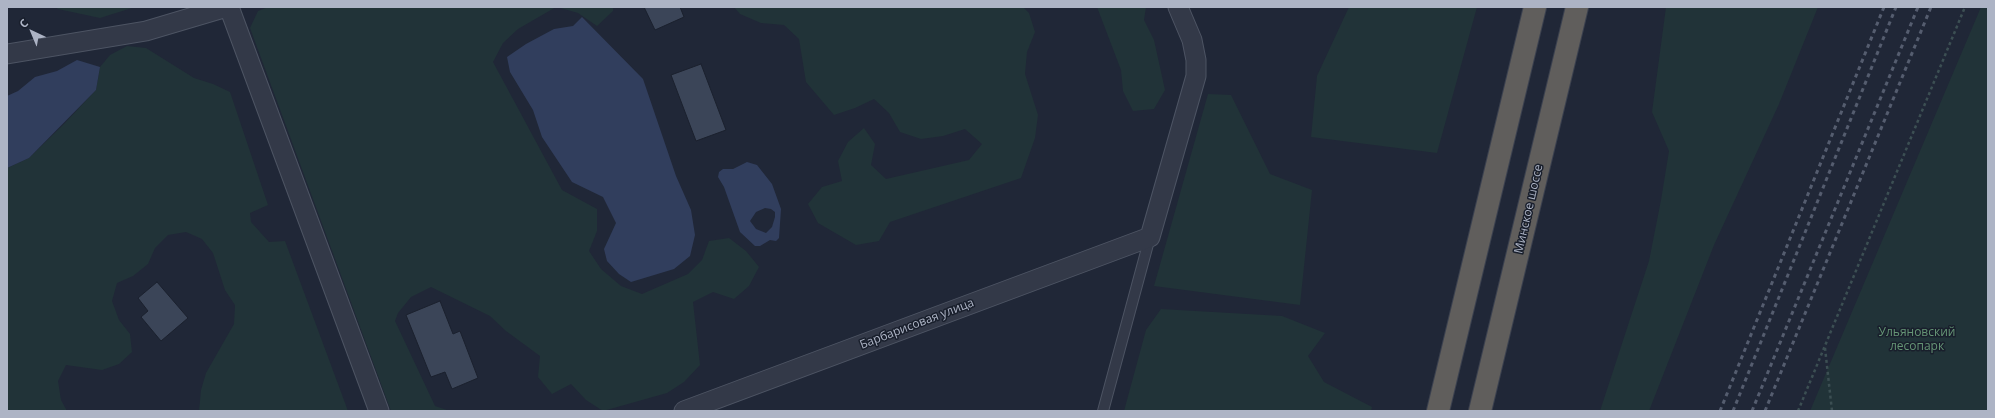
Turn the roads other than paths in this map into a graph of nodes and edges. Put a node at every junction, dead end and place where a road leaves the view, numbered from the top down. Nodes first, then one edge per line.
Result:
1 (228, 7) edge
2 (1178, 7) edge
3 (1535, 7) edge
4 (1577, 7) edge
5 (7, 54) edge
6 (1150, 237) junction
7 (690, 410) edge
8 (379, 411) edge
9 (1103, 411) edge
10 (1438, 411) edge
11 (1480, 411) edge

1 - 5 street
1 - 8 street
2 - 6 street
3 - 10 highway
4 - 11 highway, Минское шоссе
6 - 7 street, Барбарисовая улица
6 - 9 lane

